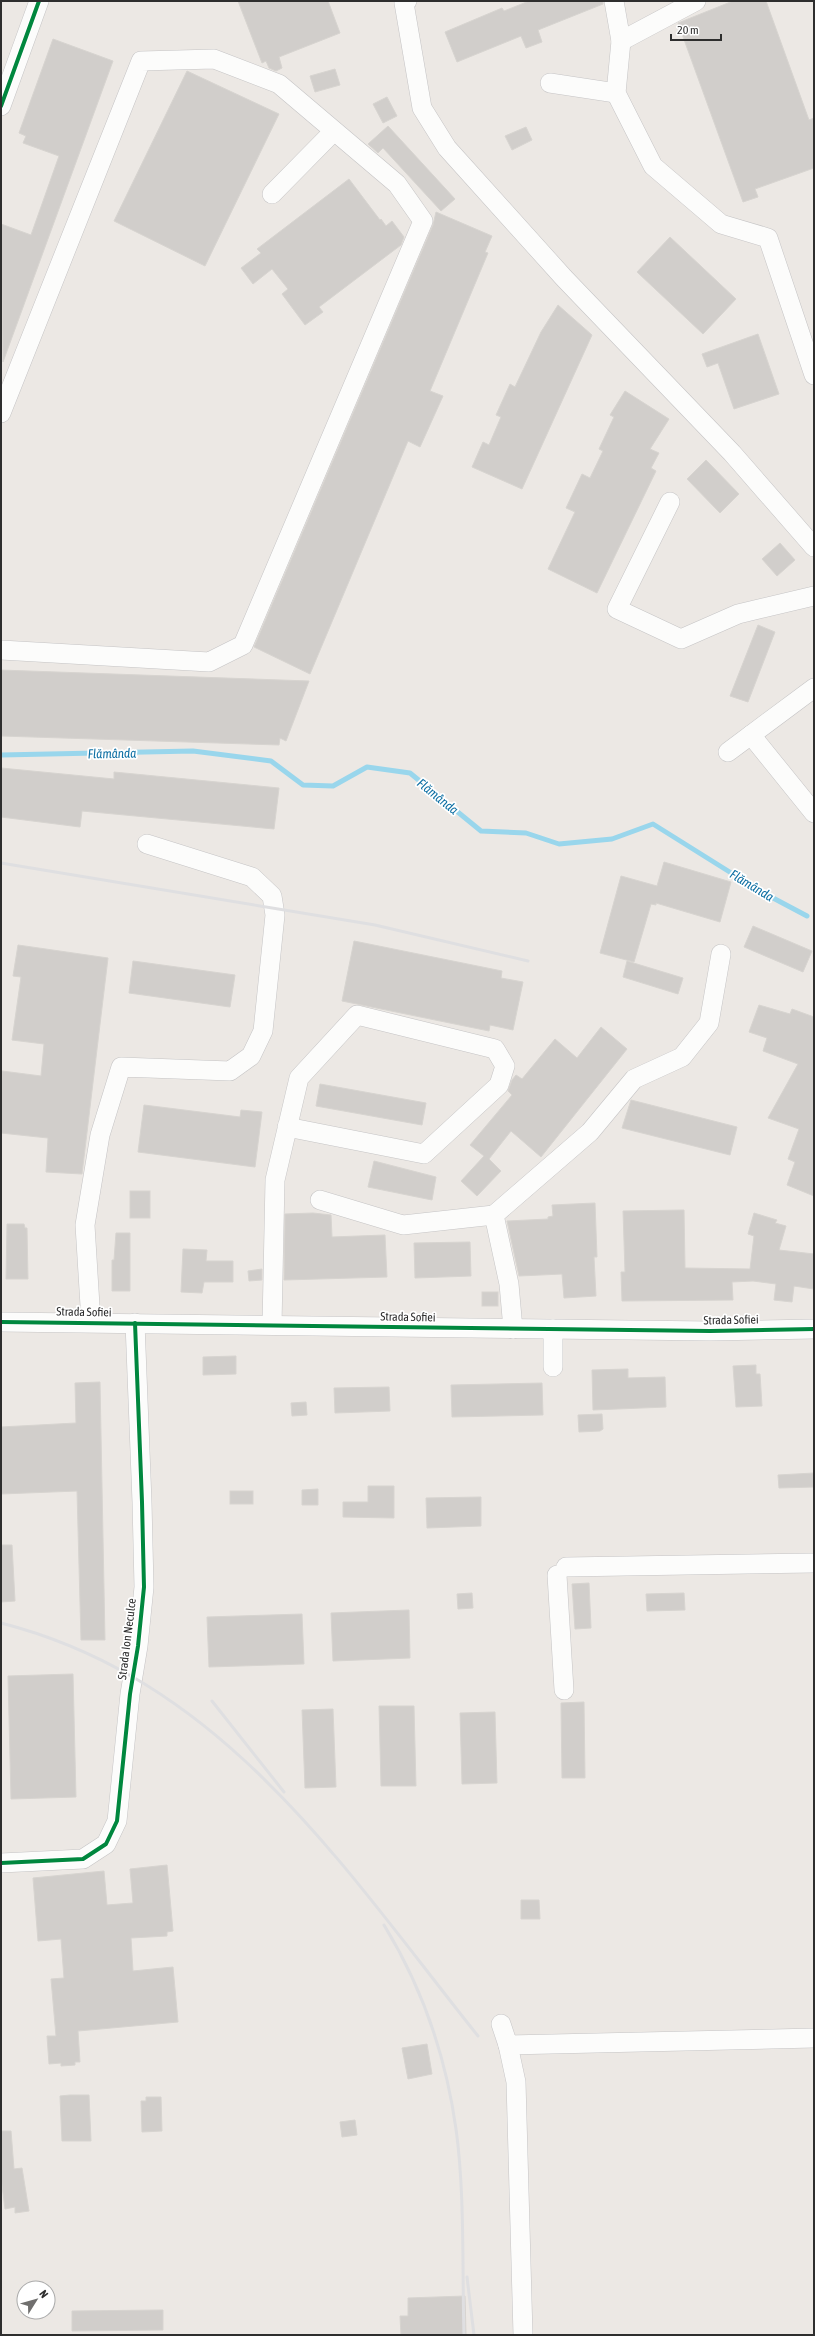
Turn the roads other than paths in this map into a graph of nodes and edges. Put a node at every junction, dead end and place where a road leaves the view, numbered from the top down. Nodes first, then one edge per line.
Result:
1 (39, 1) edge
2 (614, 1) edge
3 (696, 1) edge
4 (405, 2) edge
5 (621, 41) junction
6 (550, 83) dead end
7 (616, 93) junction
8 (1, 106) edge
9 (334, 131) junction
10 (272, 194) dead end
11 (814, 375) edge
12 (1, 413) edge
13 (670, 502) dead end
14 (814, 547) edge
15 (814, 596) edge
16 (1, 650) edge
17 (814, 688) edge
18 (751, 735) junction
19 (728, 752) dead end
20 (814, 813) edge
21 (147, 844) dead end
22 (721, 954) dead end
23 (288, 1127) junction
24 (320, 1200) dead end
25 (494, 1215) junction
26 (1, 1322) edge
27 (91, 1322) junction
28 (135, 1323) junction
29 (272, 1325) junction
30 (513, 1329) junction
31 (553, 1329) junction
32 (814, 1329) edge
33 (553, 1367) dead end
34 (814, 1563) edge
35 (564, 1690) dead end
36 (1, 1863) edge
37 (500, 2024) dead end
38 (814, 2038) edge
39 (508, 2045) junction
40 (523, 2335) edge

1 - 8 street
2 - 5 street
3 - 5 street
4 - 14 street
5 - 7 street
6 - 7 street
7 - 11 street
9 - 10 street
9 - 12 street
9 - 16 street
13 - 15 street
17 - 18 street
18 - 19 street
18 - 20 street
21 - 27 street
22 - 25 street
23 - 23 street
23 - 29 street
24 - 25 street
25 - 30 street
26 - 27 street, Strada Sofiei
27 - 28 street, Strada Sofiei
28 - 29 street, Strada Sofiei
28 - 36 street, Strada Ion Neculce
29 - 30 street, Strada Sofiei
30 - 31 street, Strada Sofiei
31 - 32 street, Strada Sofiei
31 - 33 street
34 - 35 street
37 - 39 street
38 - 39 street
39 - 40 street

